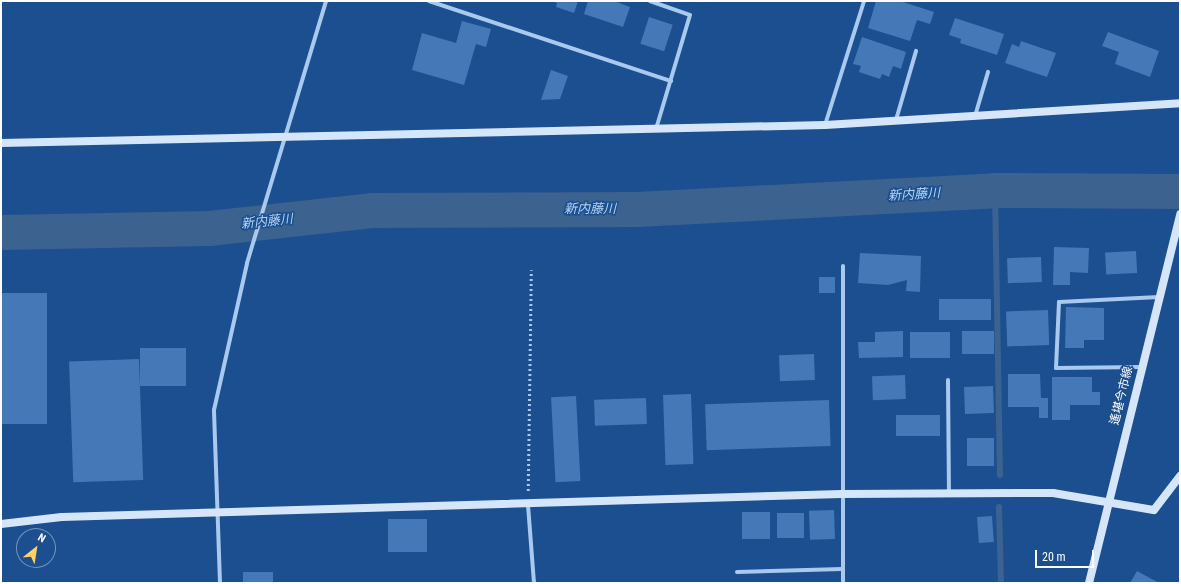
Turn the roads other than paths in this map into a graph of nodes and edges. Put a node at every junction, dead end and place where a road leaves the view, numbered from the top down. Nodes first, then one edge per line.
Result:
1 (326, 1) edge
2 (429, 1) edge
3 (650, 1) edge
4 (864, 1) edge
5 (916, 51) dead end
6 (988, 72) dead end
7 (671, 81) junction
8 (1180, 103) edge
9 (975, 116) junction
10 (896, 121) junction
11 (825, 125) junction
12 (656, 129) junction
13 (284, 139) junction
14 (1, 143) edge
15 (1180, 214) edge
16 (1177, 236) edge
17 (843, 266) dead end
18 (1160, 297) junction
19 (1142, 367) junction
20 (948, 380) dead end
21 (1180, 476) edge
22 (842, 494) junction
23 (949, 494) junction
24 (1108, 503) junction
25 (528, 505) junction
26 (218, 512) junction
27 (1, 524) edge
28 (842, 568) junction
29 (737, 572) dead end
30 (220, 583) edge
31 (534, 583) edge
32 (843, 583) edge
33 (1089, 583) edge

1 - 13 street
2 - 7 street
3 - 7 street
4 - 11 street
5 - 10 street
6 - 9 street
7 - 12 street
8 - 9 street
9 - 10 street
10 - 11 street
11 - 12 street
12 - 13 street
13 - 14 street
13 - 26 street
15 - 16 street, 遙堪今市線
16 - 18 street, 遙堪今市線
17 - 22 street
18 - 19 street, 遙堪今市線
18 - 19 street
19 - 24 street, 遙堪今市線
20 - 23 street
21 - 24 street
22 - 23 street
22 - 25 street
22 - 28 street
23 - 24 street
24 - 33 street, 遙堪今市線
25 - 26 street
25 - 31 street
26 - 27 street
26 - 30 street
28 - 29 street
28 - 32 street

